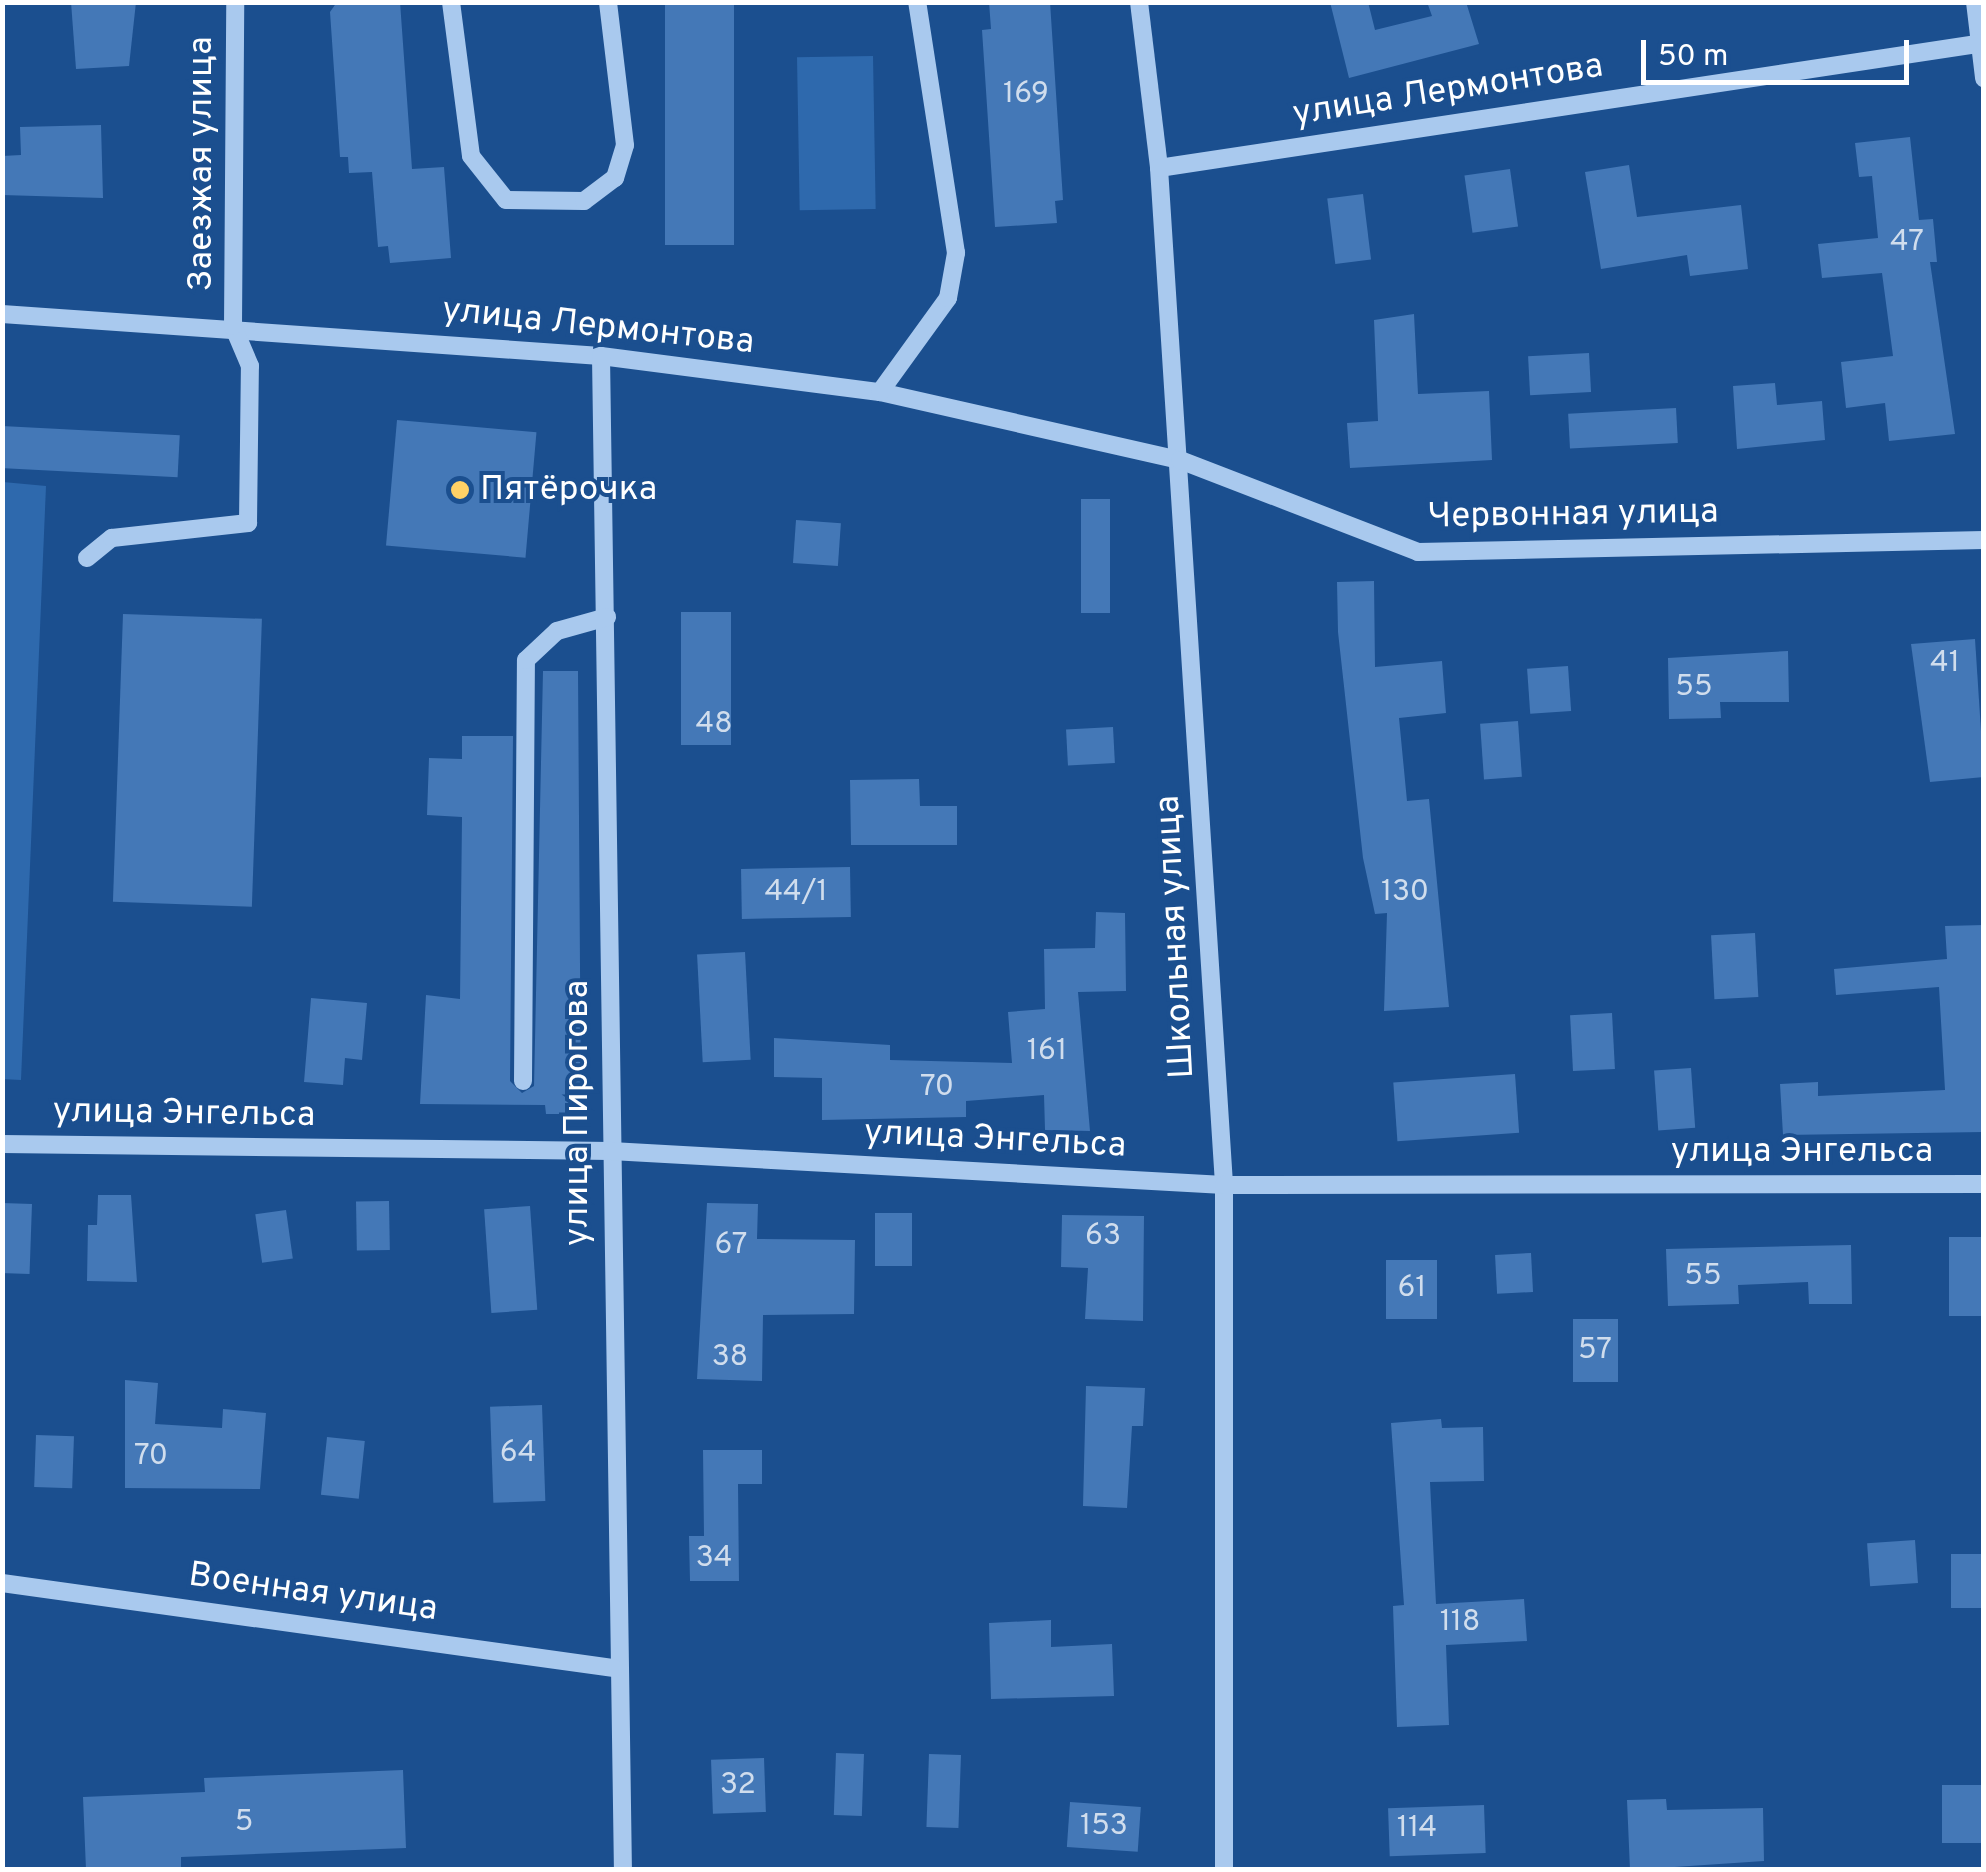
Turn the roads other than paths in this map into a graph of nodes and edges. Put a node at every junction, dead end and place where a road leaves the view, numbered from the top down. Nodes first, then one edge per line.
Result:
1 (236, 2) edge
2 (451, 2) edge
3 (608, 2) edge
4 (917, 2) edge
5 (1138, 2) edge
6 (1975, 2) edge
7 (1981, 44) edge
8 (1984, 78) edge
9 (1160, 168) junction
10 (2, 314) edge
11 (233, 326) junction
12 (600, 356) junction
13 (880, 392) junction
14 (1180, 460) junction
15 (1984, 540) edge
16 (87, 558) dead end
17 (606, 616) junction
18 (523, 1081) dead end
19 (2, 1144) edge
20 (611, 1152) junction
21 (1984, 1184) edge
22 (1224, 1185) junction
23 (2, 1583) edge
24 (614, 1668) junction
25 (622, 1870) edge
26 (1224, 1870) edge

1 - 11 street, Заезжая улица
2 - 3 street
4 - 13 street
5 - 9 street, Школьная улица
6 - 7 street
7 - 8 street
7 - 9 street, улица Лермонтова
9 - 14 street, Школьная улица
10 - 11 street, улица Лермонтова
11 - 12 street, улица Лермонтова
11 - 16 street
12 - 13 street, улица Лермонтова
12 - 17 street, улица Пирогова
13 - 14 street, улица Лермонтова
14 - 15 street, Червонная улица
14 - 22 street, Школьная улица
17 - 18 street
17 - 20 street, улица Пирогова
19 - 20 street, улица Энгельса
20 - 22 street, улица Энгельса
20 - 24 street, улица Пирогова
21 - 22 street, улица Энгельса
22 - 26 street, Школьная улица
23 - 24 street, Военная улица
24 - 25 street, улица Пирогова

